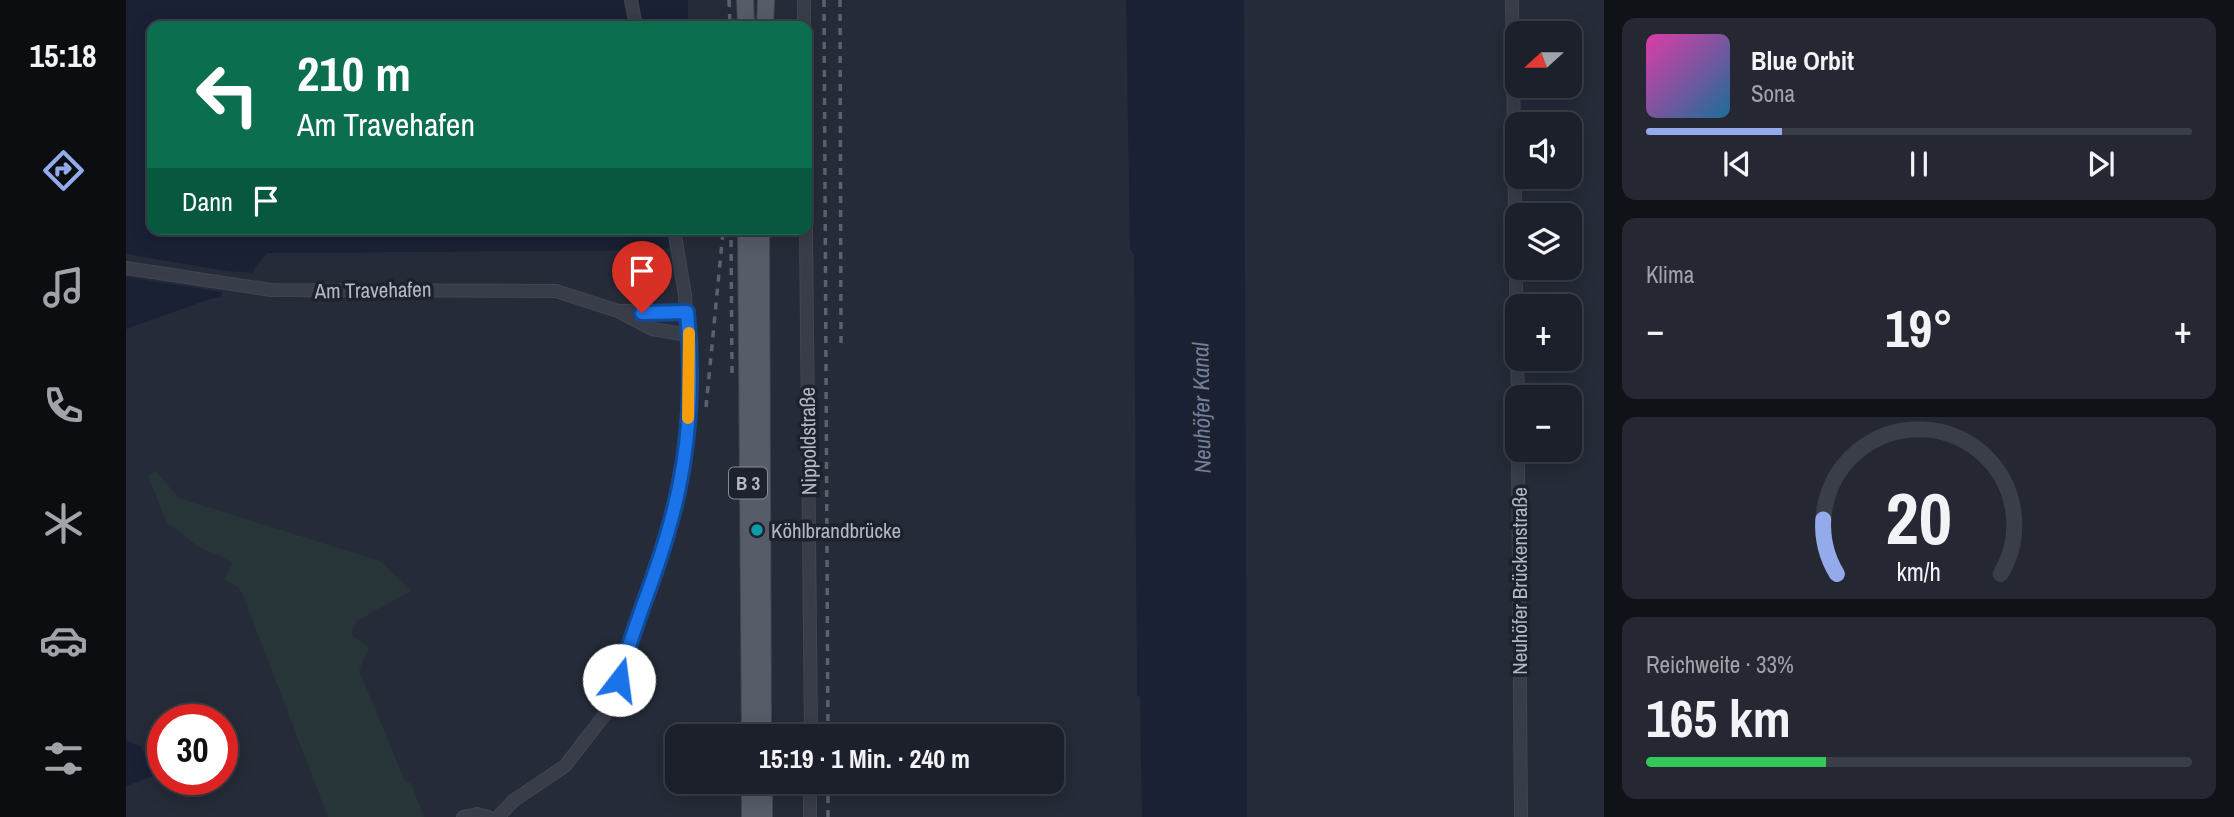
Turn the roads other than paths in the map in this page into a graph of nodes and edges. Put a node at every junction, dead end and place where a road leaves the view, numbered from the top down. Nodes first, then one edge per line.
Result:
1 (631, 0) edge
2 (746, 0) edge
3 (766, 0) edge
4 (804, 0) edge
5 (1512, 0) edge
6 (635, 21) edge
7 (746, 21) edge
8 (765, 21) edge
9 (804, 21) edge
10 (675, 235) edge
11 (746, 235) edge
12 (761, 235) edge
13 (806, 235) edge
14 (126, 268) edge
15 (1516, 294) edge
16 (618, 310) junction
17 (687, 312) junction
18 (689, 335) junction
19 (1518, 462) edge
20 (750, 724) edge
21 (763, 724) edge
22 (811, 724) edge
23 (750, 794) edge
24 (764, 794) edge
25 (810, 794) edge
26 (463, 817) edge
27 (488, 817) edge
28 (498, 817) edge
29 (750, 817) edge
30 (764, 817) edge
31 (810, 817) edge
32 (1521, 817) edge

1 - 6 street
2 - 7 main road
3 - 8 main road
4 - 9 street
5 - 15 street
10 - 17 street
11 - 20 main road, B 3
12 - 21 main road, B 3
13 - 22 street, Nippoldstraße
14 - 16 street, Am Travehafen
16 - 17 street, Am Travehafen
16 - 18 street, Am Travehafen
17 - 18 street
18 - 28 street
19 - 32 street, Neuhöfer Brückenstraße
23 - 29 main road
24 - 30 main road
25 - 31 street
26 - 27 street

